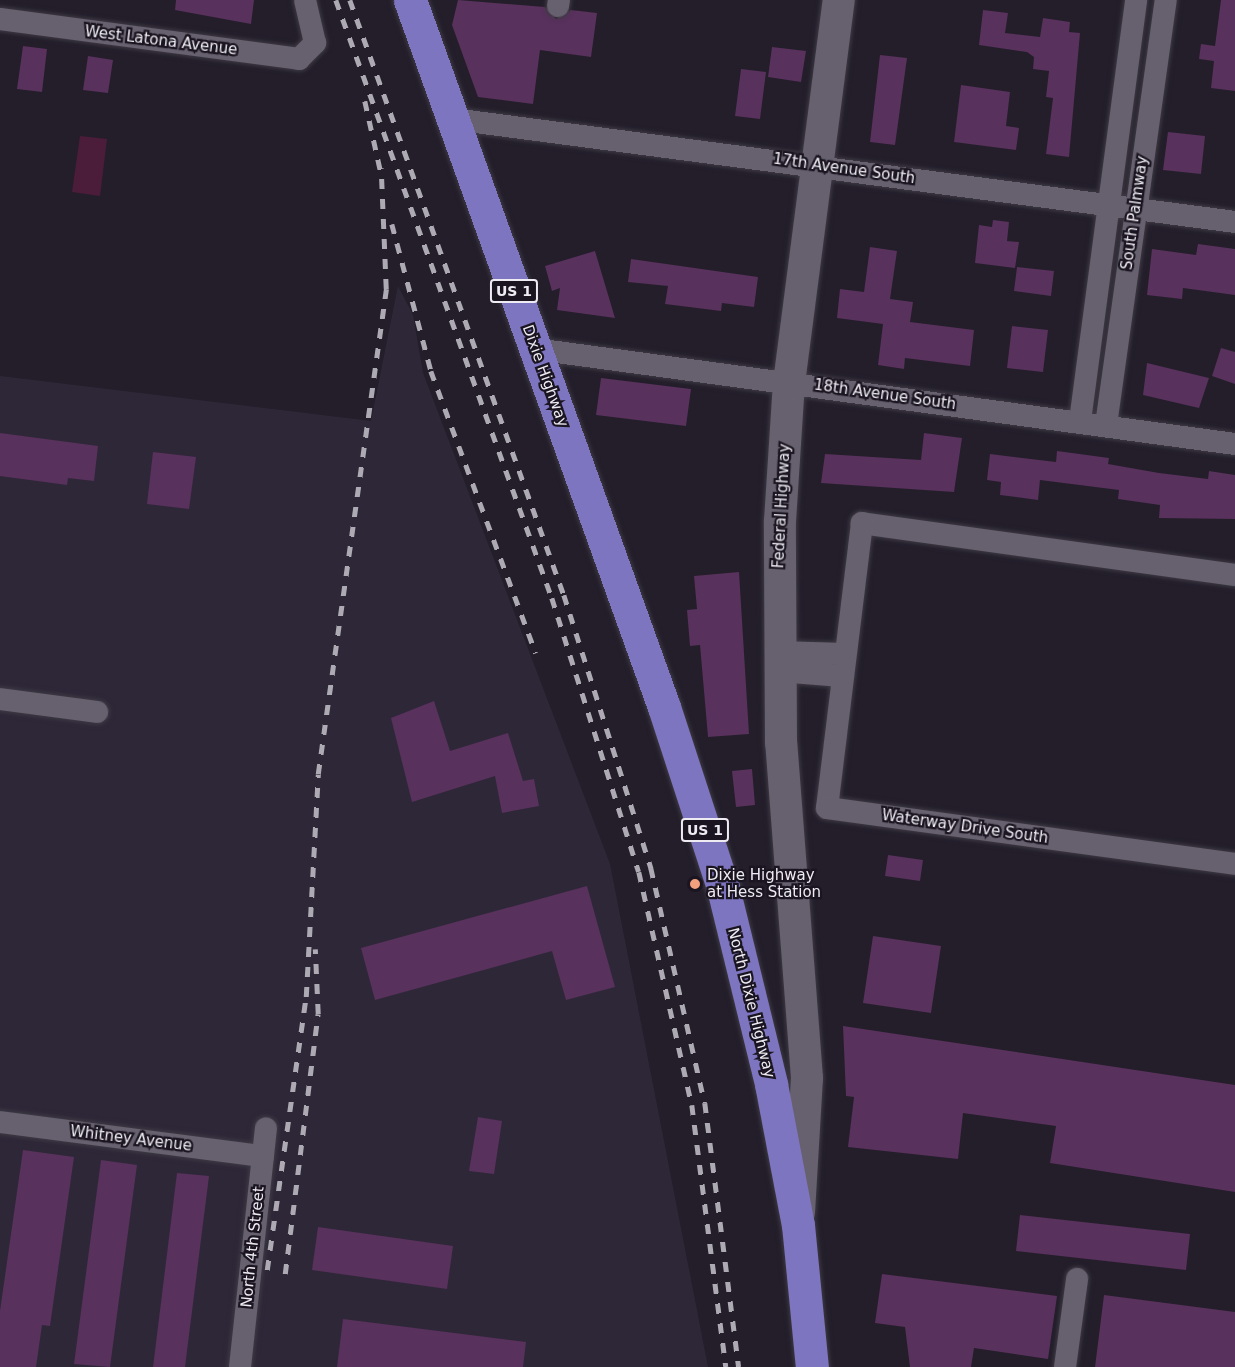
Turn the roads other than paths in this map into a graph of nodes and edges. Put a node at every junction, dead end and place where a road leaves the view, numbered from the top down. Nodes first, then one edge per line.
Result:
1 (305, 0) edge
2 (410, 0) edge
3 (839, 0) edge
4 (1136, 0) edge
5 (1166, 0) edge
6 (0, 19) edge
7 (453, 119) junction
8 (817, 165) junction
9 (1110, 204) junction
10 (1136, 208) junction
11 (1235, 222) edge
12 (535, 349) junction
13 (789, 383) junction
14 (1080, 421) junction
15 (1106, 425) junction
16 (1235, 444) edge
17 (1235, 575) edge
18 (619, 582) joint
19 (779, 662) junction
20 (843, 665) junction
21 (0, 699) edge
22 (97, 712) dead end
23 (1235, 864) edge
24 (800, 1014) junction
25 (771, 1084) junction
26 (0, 1122) edge
27 (266, 1128) dead end
28 (263, 1156) junction
29 (798, 1225) junction
30 (1077, 1279) dead end
31 (240, 1367) edge
32 (812, 1367) edge
33 (1065, 1367) edge

1 - 6 street, West Latona Avenue
2 - 7 main road, Dixie Highway / US 1
3 - 8 main road, Federal Highway
4 - 9 street, South Palmway
5 - 10 street, South Palmway
7 - 8 street, 17th Avenue South
7 - 12 main road, Dixie Highway / US 1
8 - 9 street, 17th Avenue South
8 - 13 main road, Federal Highway
9 - 10 street, 17th Avenue South
9 - 14 street, South Palmway
10 - 11 street, 17th Avenue South
10 - 15 street, South Palmway
12 - 13 street, 18th Avenue South
12 - 18 main road, Dixie Highway / US 1
13 - 14 street, 18th Avenue South
13 - 19 main road, Federal Highway
14 - 15 street, 18th Avenue South
15 - 16 street, 18th Avenue South
17 - 20 street
18 - 25 main road, North Dixie Highway / US 1
19 - 20 street
19 - 24 main road, Federal Highway
20 - 23 street, Waterway Drive South
21 - 22 street
24 - 25 main road, Federal Highway
24 - 29 main road, Federal Highway
25 - 29 main road, North Dixie Highway / US 1
26 - 28 street, Whitney Avenue
27 - 28 street, North 4th Street
28 - 31 street, North 4th Street
29 - 32 main road, North Dixie Highway / US 1
30 - 33 street

